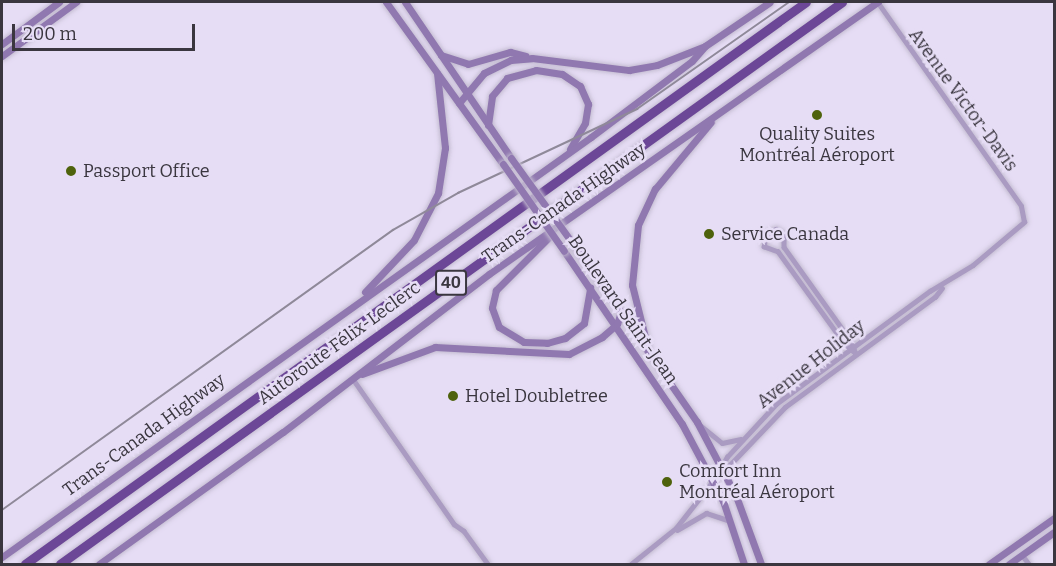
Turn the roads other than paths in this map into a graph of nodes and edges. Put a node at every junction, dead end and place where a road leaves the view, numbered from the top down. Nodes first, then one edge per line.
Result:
1 (58, 2) edge
2 (76, 2) edge
3 (386, 2) edge
4 (405, 2) edge
5 (770, 2) edge
6 (806, 2) edge
7 (842, 2) edge
8 (877, 2) edge
9 (64, 11) junction
10 (2, 44) edge
11 (705, 46) junction
12 (441, 55) junction
13 (2, 56) edge
14 (532, 58) junction
15 (437, 73) junction
16 (465, 93) junction
17 (459, 103) junction
18 (714, 119) junction
19 (488, 125) junction
20 (567, 154) junction
21 (1025, 215) joint
22 (562, 225) junction
23 (942, 287) junction
24 (590, 288) junction
25 (358, 299) junction
26 (621, 312) junction
27 (617, 324) junction
28 (851, 348) junction
29 (648, 351) junction
30 (856, 354) junction
31 (352, 379) junction
32 (697, 422) junction
33 (743, 437) junction
34 (723, 469) junction
35 (713, 481) junction
36 (1054, 518) edge
37 (731, 522) junction
38 (672, 532) junction
39 (1054, 532) edge
40 (1022, 555) junction
41 (2, 557) edge
42 (25, 564) edge
43 (60, 564) edge
44 (99, 564) edge
45 (488, 564) edge
46 (631, 564) edge
47 (744, 564) edge
48 (761, 564) edge
49 (989, 564) edge
50 (1009, 564) edge
51 (1029, 564) edge

1 - 9 main road
1 - 10 main road
2 - 9 main road
3 - 15 main road, Boulevard Saint-Jean
4 - 12 main road, Boulevard Saint-Jean
5 - 11 main road, Trans-Canada Highway
6 - 42 highway, Autoroute Félix-Leclerc / 40
7 - 43 highway, Autoroute Félix-Leclerc / 40
8 - 18 main road, Trans-Canada Highway
8 - 21 street, Avenue Victor-Davis
9 - 13 main road
11 - 14 main road
11 - 20 main road, Trans-Canada Highway
12 - 14 main road
12 - 16 main road, Boulevard Saint-Jean
14 - 16 main road
15 - 17 main road, Boulevard Saint-Jean
15 - 25 main road
16 - 17 main road
16 - 19 main road, Boulevard Saint-Jean
17 - 24 main road, Boulevard Saint-Jean, bridge
18 - 22 main road, Trans-Canada Highway
18 - 29 main road
19 - 20 main road
19 - 26 main road, Boulevard Saint-Jean, bridge
20 - 25 main road, Trans-Canada Highway
21 - 23 street, Avenue Holiday
22 - 24 main road
22 - 31 main road, Trans-Canada Highway
23 - 28 street, Avenue Holiday
23 - 30 street, Avenue Holiday
24 - 27 main road, Boulevard Saint-Jean
25 - 41 main road, Trans-Canada Highway
26 - 27 main road
26 - 29 main road, Boulevard Saint-Jean
27 - 31 main road
27 - 35 main road, Boulevard Saint-Jean
28 - 28 street
28 - 30 street
28 - 33 street, Avenue Holiday
29 - 32 main road, Boulevard Saint-Jean
30 - 34 street, Avenue Holiday
31 - 44 main road, Trans-Canada Highway
31 - 45 street
32 - 33 street
32 - 34 main road, Boulevard Saint-Jean
33 - 34 street, Avenue Holiday
34 - 35 street, Avenue Holiday
34 - 48 main road, Boulevard Saint-Jean
35 - 37 main road, Boulevard Saint-Jean
35 - 38 street, Avenue Holiday
36 - 49 main road
37 - 38 street
37 - 47 main road, Boulevard Saint-Jean
38 - 46 street, Avenue Holiday
39 - 40 main road
40 - 50 main road
40 - 51 street

